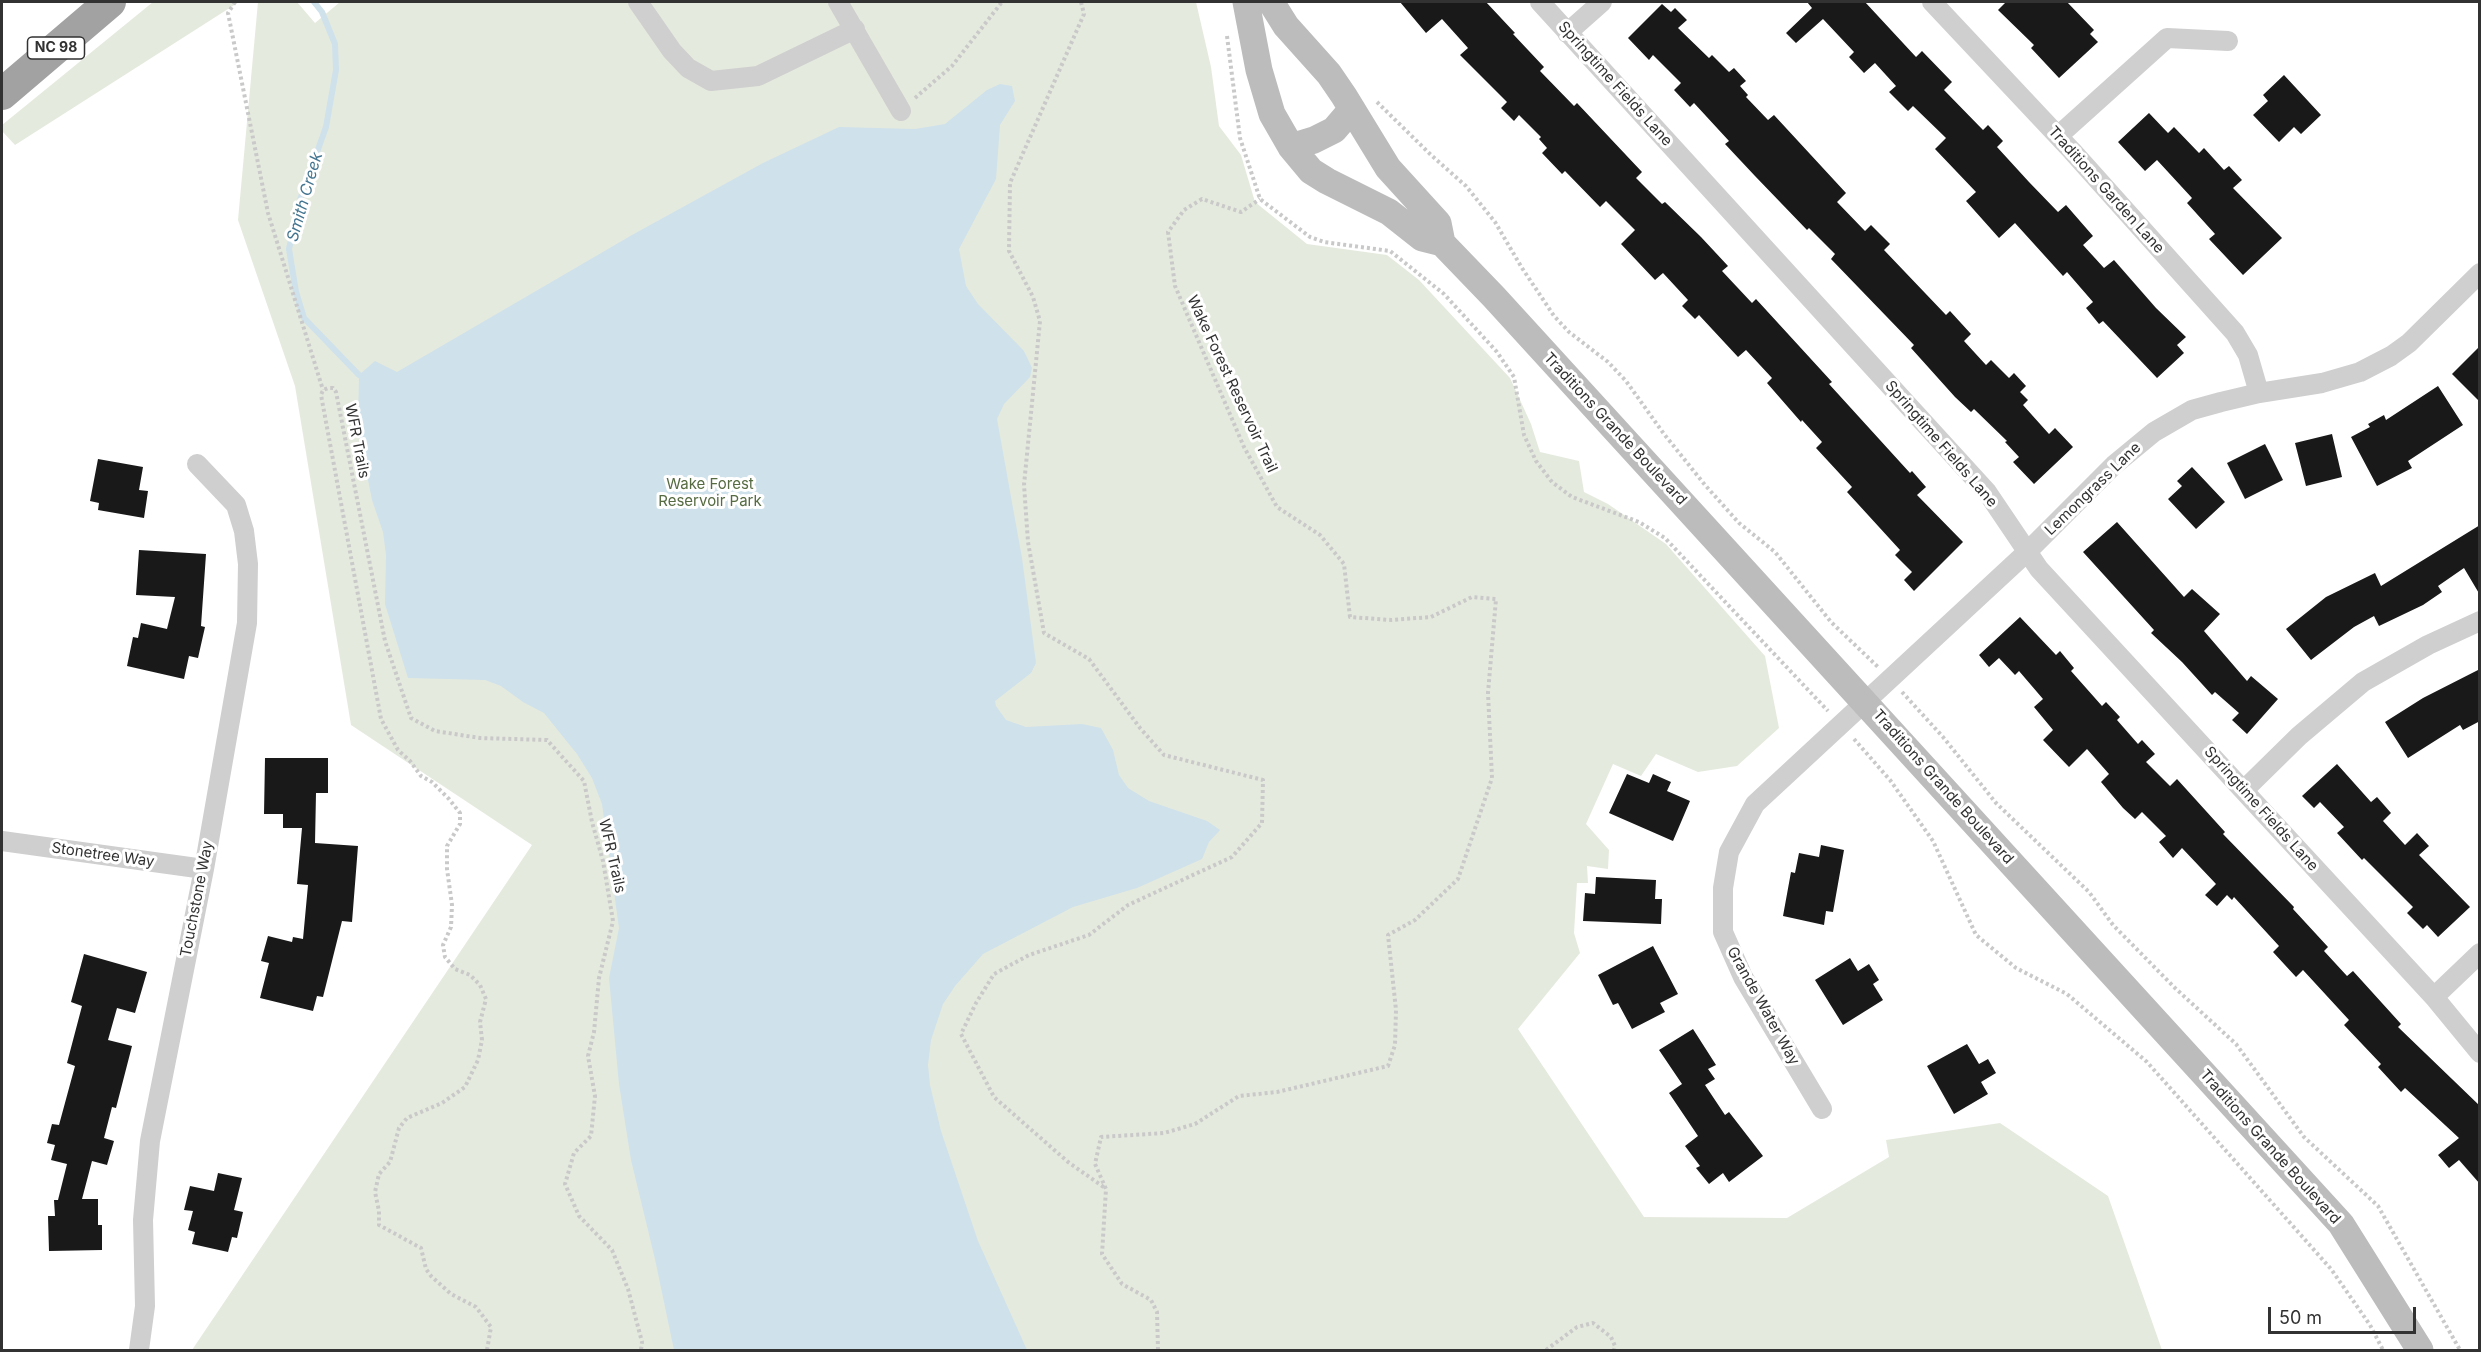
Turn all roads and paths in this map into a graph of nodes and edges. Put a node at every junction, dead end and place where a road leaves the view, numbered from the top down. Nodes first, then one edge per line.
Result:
1 (110, 2) edge
2 (235, 2) edge
3 (638, 2) edge
4 (838, 2) edge
5 (1002, 2) edge
6 (1081, 2) edge
7 (1246, 2) edge
8 (1271, 2) edge
9 (1540, 2) edge
10 (1602, 2) edge
11 (1932, 2) edge
12 (855, 29) junction
13 (1227, 33) dead end
14 (1567, 33) junction
15 (2228, 41) dead end
16 (2, 94) edge
17 (1363, 104) junction
18 (901, 111) joint
19 (2058, 136) junction
20 (1291, 147) junction
21 (1260, 199) junction
22 (1442, 243) junction
23 (2480, 273) edge
24 (323, 390) junction
25 (2259, 393) junction
26 (197, 464) dead end
27 (2027, 552) junction
28 (2480, 621) edge
29 (1875, 665) dead end
30 (1900, 690) dead end
31 (1866, 702) junction
32 (1829, 712) dead end
33 (1851, 736) dead end
34 (2244, 790) junction
35 (2, 841) edge
36 (204, 869) junction
37 (2480, 953) edge
38 (2434, 997) junction
39 (2480, 1053) edge
40 (1822, 1109) dead end
41 (1106, 1189) junction
42 (139, 1350) edge
43 (488, 1350) edge
44 (641, 1350) edge
45 (1158, 1350) edge
46 (1546, 1350) edge
47 (1614, 1350) edge
48 (2383, 1350) edge
49 (2420, 1350) edge
50 (2460, 1350) edge

1 - 16 highway, NC 98
2 - 24 path
3 - 12 street
4 - 12 street
5 - 18 path
6 - 41 path
7 - 20 main road, Traditions Grande Boulevard
8 - 17 main road, Traditions Grande Boulevard
9 - 14 street, Springtime Fields Lane
10 - 14 street
11 - 19 street, Traditions Garden Lane
12 - 18 street
13 - 21 path
14 - 27 street, Springtime Fields Lane
15 - 19 street
17 - 20 main road
17 - 22 main road, Traditions Grande Boulevard
17 - 29 path
19 - 25 street, Traditions Garden Lane
20 - 22 main road, Traditions Grande Boulevard
21 - 32 path
21 - 41 path, Wake Forest Reservoir Trail
22 - 31 main road, Traditions Grande Boulevard
23 - 25 street, Lemongrass Lane
24 - 43 path, WFR Trails
24 - 44 path, WFR Trails
25 - 27 street, Lemongrass Lane
26 - 36 street, Touchstone Way
27 - 31 street, Lemongrass Lane
27 - 34 street, Springtime Fields Lane
28 - 34 street
30 - 50 path
31 - 40 street, Grande Water Way
31 - 49 main road, Traditions Grande Boulevard
33 - 48 path
34 - 38 street, Springtime Fields Lane
35 - 36 street, Stonetree Way
36 - 42 street, Touchstone Way
37 - 38 street
38 - 39 street, Springtime Fields Lane
41 - 45 path, Wake Forest Reservoir Trail
46 - 47 path

